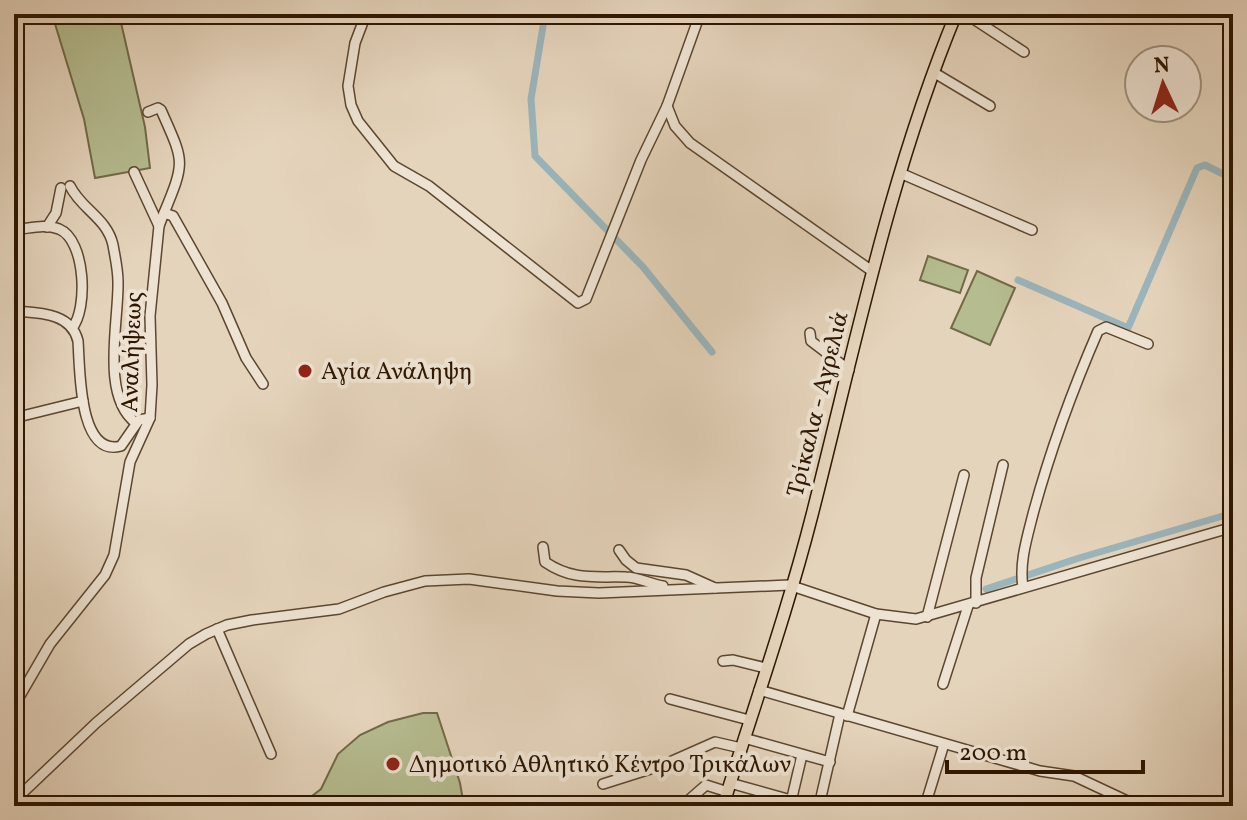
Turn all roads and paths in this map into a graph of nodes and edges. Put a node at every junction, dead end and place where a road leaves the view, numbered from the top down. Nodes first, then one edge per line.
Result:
1 (366, 14) edge
2 (700, 14) edge
3 (956, 14) edge
4 (966, 14) edge
5 (1024, 52) dead end
6 (933, 72) junction
7 (667, 106) junction
8 (990, 106) dead end
9 (148, 112) dead end
10 (134, 172) dead end
11 (900, 173) junction
12 (164, 213) junction
13 (159, 226) junction
14 (47, 227) junction
15 (14, 230) edge
16 (1032, 230) dead end
17 (872, 271) junction
18 (14, 311) edge
19 (72, 328) junction
20 (810, 333) dead end
21 (1148, 344) dead end
22 (849, 370) junction
23 (263, 384) dead end
24 (83, 401) junction
25 (14, 418) edge
26 (150, 418) junction
27 (136, 423) junction
28 (1003, 465) dead end
29 (964, 475) dead end
30 (1233, 527) edge
31 (543, 547) dead end
32 (619, 550) dead end
33 (1022, 584) junction
34 (793, 585) junction
35 (715, 588) junction
36 (682, 590) junction
37 (972, 604) junction
38 (876, 614) junction
39 (927, 617) junction
40 (217, 629) junction
41 (723, 661) dead end
42 (766, 668) junction
43 (943, 684) dead end
44 (759, 690) junction
45 (670, 699) dead end
46 (14, 706) edge
47 (843, 715) junction
48 (749, 720) junction
49 (742, 743) junction
50 (944, 744) junction
51 (271, 754) dead end
52 (802, 755) junction
53 (830, 762) junction
54 (603, 784) dead end
55 (729, 788) junction
56 (14, 801) edge
57 (790, 803) edge
58 (682, 806) edge
59 (723, 806) edge
60 (819, 806) edge
61 (925, 806) edge
62 (1138, 806) edge

1 - 7 street
2 - 7 street
3 - 6 main road, Τρίκαλα - Αγρελιά
4 - 5 street
6 - 8 street
6 - 11 main road, Τρίκαλα - Αγρελιά
7 - 17 street
9 - 12 street, Αναλήψεως
10 - 13 street
11 - 16 street
11 - 17 main road, Τρίκαλα - Αγρελιά
12 - 13 street, Αναλήψεως
12 - 23 street
13 - 26 street, Αναλήψεως
14 - 15 street
14 - 19 street
14 - 27 street
17 - 22 main road, Τρίκαλα - Αγρελιά
18 - 19 street
19 - 24 street
20 - 22 street
21 - 33 street
22 - 34 main road, Τρίκαλα - Αγρελιά
24 - 25 street
24 - 27 street
26 - 27 street
26 - 46 street, Αναλήψεως
28 - 37 street
29 - 39 street
30 - 33 street
31 - 36 street
32 - 35 street
33 - 37 street
34 - 35 street
34 - 38 street
34 - 42 main road, Τρίκαλα - Αγρελιά
35 - 36 street
36 - 40 street
37 - 39 street
37 - 43 street
38 - 39 street
38 - 47 street
40 - 51 street
40 - 56 street
41 - 42 street
42 - 44 main road, Τρίκαλα - Αγρελιά
44 - 47 street
44 - 48 main road, Τρίκαλα - Αγρελιά
45 - 48 street
47 - 50 street
47 - 53 street
48 - 49 main road, Τρίκαλα - Αγρελιά
49 - 52 street
49 - 54 street
49 - 55 main road, Τρίκαλα - Αγρελιά
50 - 61 street
50 - 62 street
52 - 53 street
52 - 57 street
53 - 60 street
55 - 57 street
55 - 58 street
55 - 59 main road, Τρίκαλα - Αγρελιά

